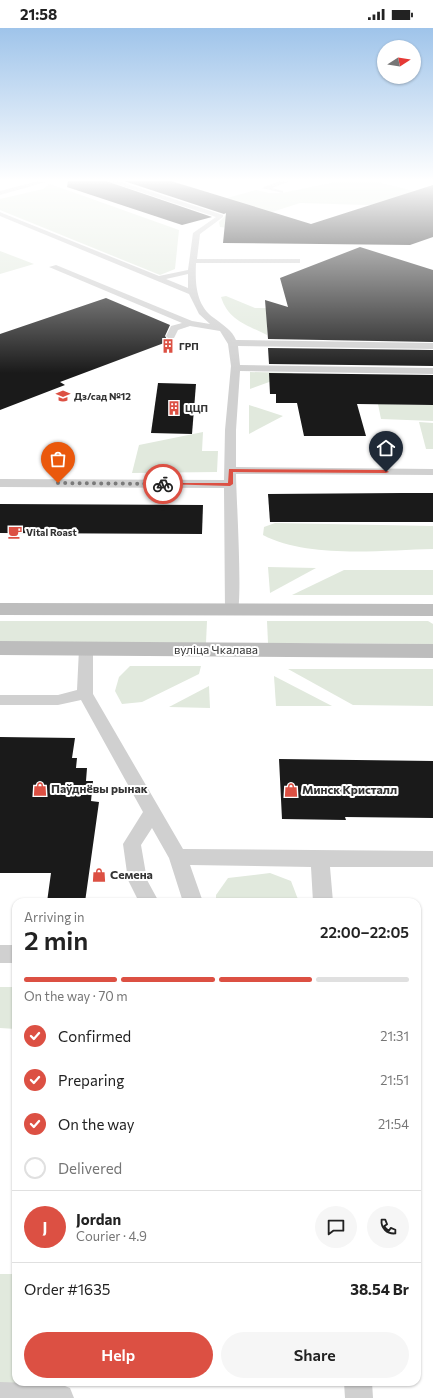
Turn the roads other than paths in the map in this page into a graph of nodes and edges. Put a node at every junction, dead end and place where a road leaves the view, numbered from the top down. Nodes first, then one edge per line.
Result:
1 (75, 245) edge
2 (195, 245) edge
3 (192, 261) junction
4 (297, 262) dead end
5 (54, 267) dead end
6 (192, 271) junction
7 (157, 279) junction
8 (193, 294) junction
9 (190, 323) junction
10 (224, 329) junction
11 (171, 336) dead end
12 (233, 343) junction
13 (433, 346) edge
14 (235, 368) junction
15 (433, 370) edge
16 (231, 470) junction
17 (433, 472) edge
18 (0, 483) edge
19 (230, 484) junction
20 (0, 609) edge
21 (232, 610) junction
22 (429, 612) edge
23 (0, 648) edge
24 (86, 649) junction
25 (431, 650) edge
26 (85, 694) junction
27 (0, 700) edge
28 (153, 811) junction
29 (178, 856) junction
30 (320, 859) junction
31 (433, 859) edge
32 (147, 898) edge
33 (188, 898) edge
34 (323, 898) edge
35 (0, 954) edge
36 (12, 954) edge
37 (358, 1386) edge
38 (0, 1396) edge
39 (60, 1398) edge
40 (359, 1398) edge

1 - 7 lane
2 - 3 lane
3 - 4 lane
3 - 6 lane
5 - 9 lane
6 - 7 lane
6 - 8 lane
7 - 8 lane
8 - 10 lane
9 - 10 lane
9 - 11 lane
10 - 12 lane
12 - 13 lane
12 - 14 lane
14 - 15 lane
14 - 16 lane
16 - 17 lane
16 - 19 lane
18 - 19 lane
19 - 21 lane
20 - 21 main road
21 - 22 main road
23 - 24 main road, вуліца Чкалава
24 - 25 main road, вуліца Чкалава
24 - 26 lane
26 - 27 lane
26 - 28 lane
28 - 29 lane
28 - 32 lane
29 - 30 lane
29 - 33 lane
30 - 31 lane
30 - 34 lane
35 - 36 lane
37 - 40 lane
38 - 39 lane

